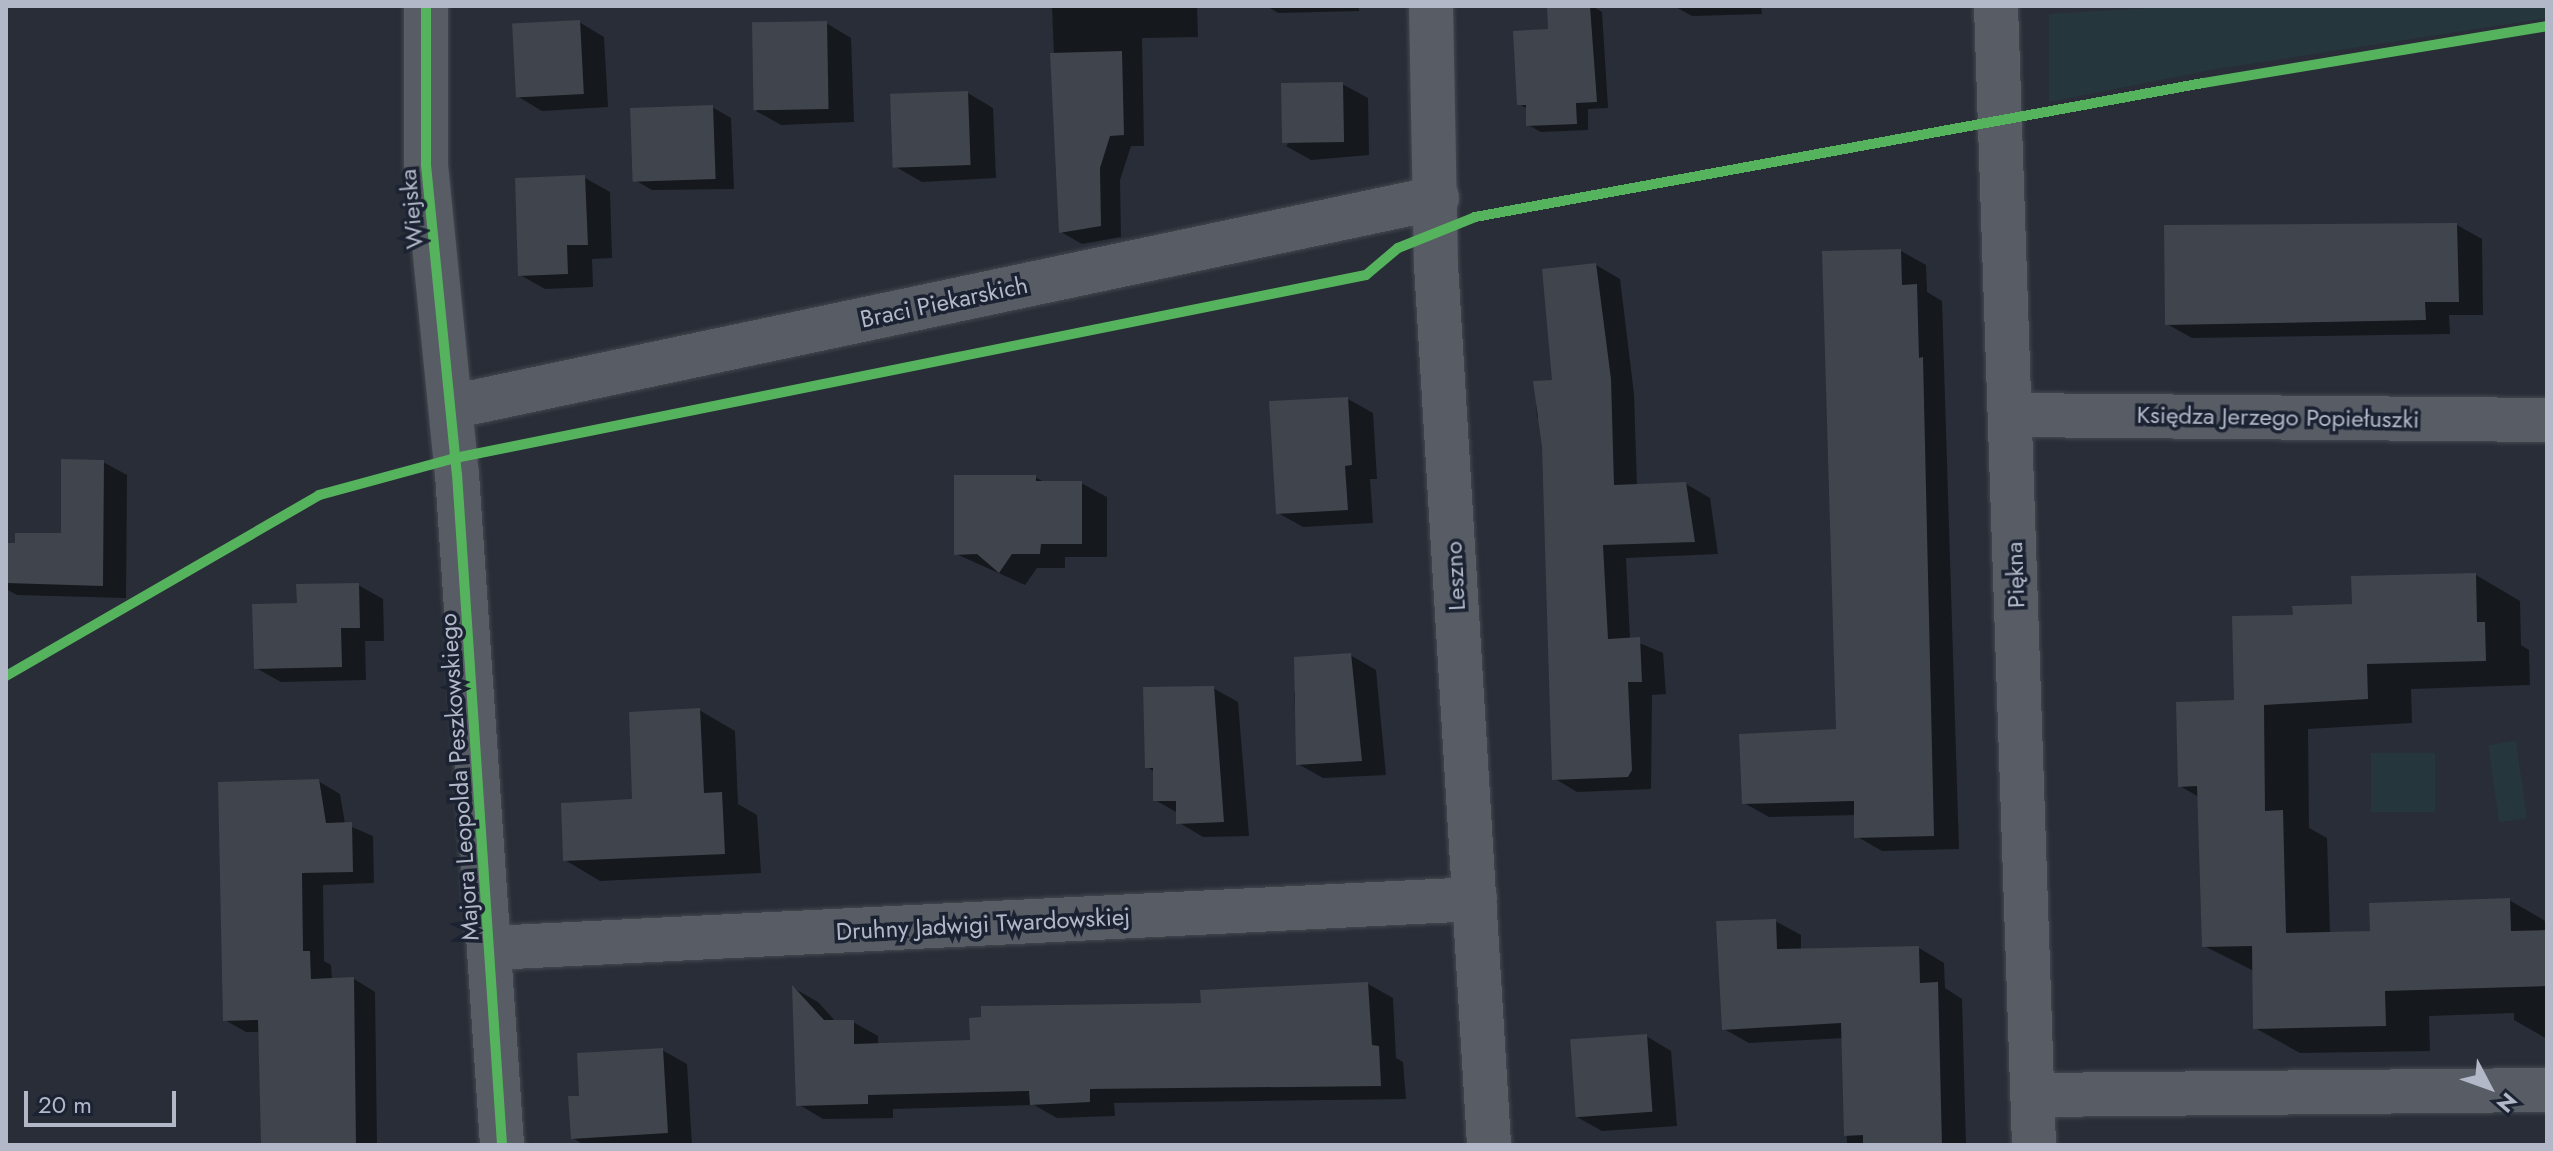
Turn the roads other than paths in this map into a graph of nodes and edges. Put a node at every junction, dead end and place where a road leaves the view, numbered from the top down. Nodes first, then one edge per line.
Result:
1 (426, 6) edge
2 (1431, 6) edge
3 (1996, 6) edge
4 (1437, 198) junction
5 (451, 407) junction
6 (2010, 415) junction
7 (2547, 420) edge
8 (1475, 899) junction
9 (492, 948) junction
10 (2547, 1090) edge
11 (2033, 1095) junction
12 (502, 1145) edge
13 (1489, 1145) edge
14 (2034, 1145) edge

1 - 5 street, Wiejska
2 - 4 street, Leszno
3 - 6 street, Piękna
4 - 5 street, Braci Piekarskich
4 - 8 street, Leszno
5 - 9 street, Majora Leopolda Peszkowskiego
6 - 7 street, Księdza Jerzego Popiełuszki
6 - 11 street, Piękna
8 - 9 street, Druhny Jadwigi Twardowskiej
8 - 13 street, Leszno
9 - 12 street, Majora Leopolda Peszkowskiego
10 - 11 street
11 - 14 street, Piękna

